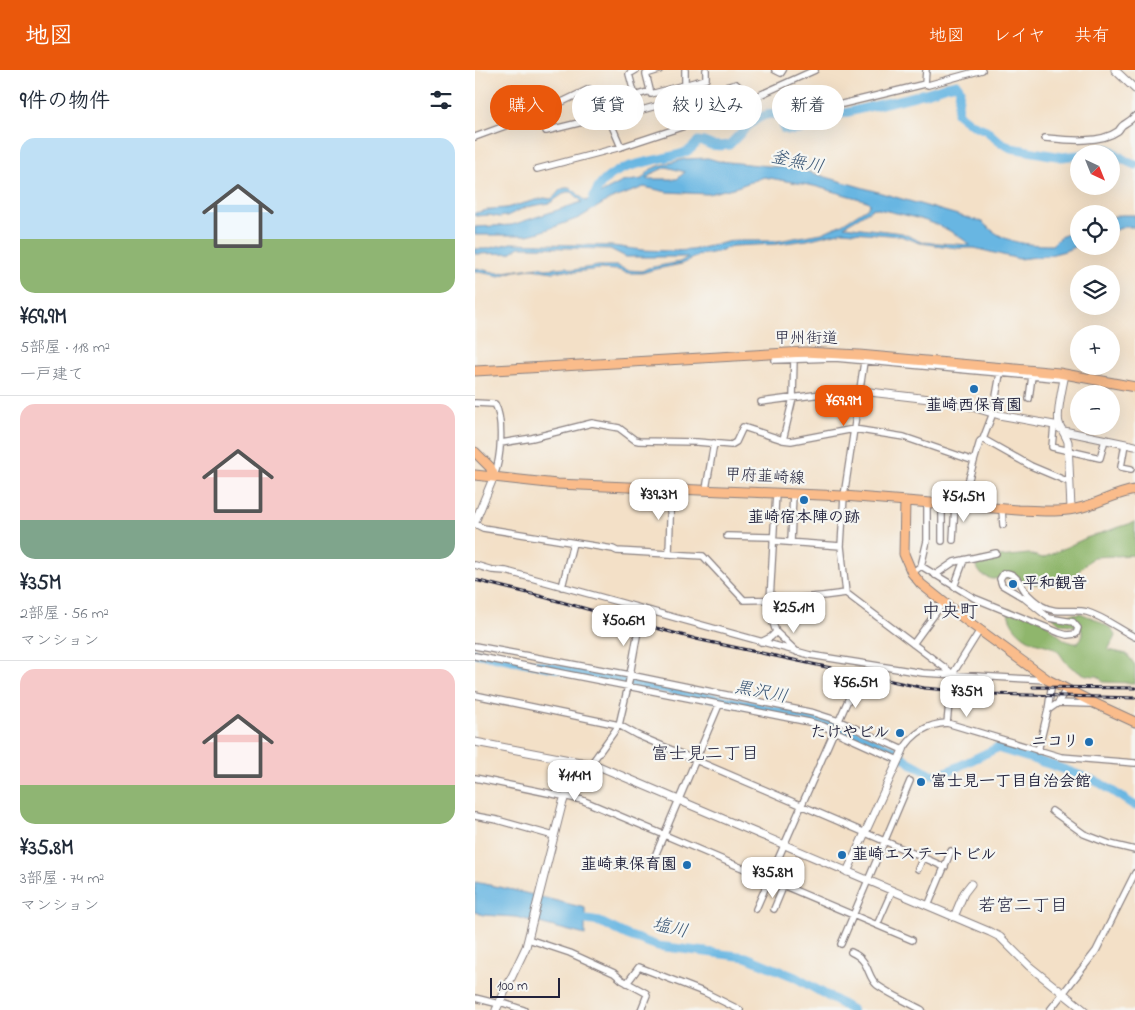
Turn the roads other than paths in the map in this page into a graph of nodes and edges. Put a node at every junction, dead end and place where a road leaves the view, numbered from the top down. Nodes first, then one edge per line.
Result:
1 (636, 70) edge
2 (659, 70) edge
3 (685, 70) edge
4 (706, 70) edge
5 (775, 70) edge
6 (783, 70) edge
7 (815, 70) edge
8 (926, 70) edge
9 (982, 70) edge
10 (1115, 70) edge
11 (925, 84) junction
12 (632, 85) edge
13 (685, 85) joint
14 (1135, 89) edge
15 (650, 91) junction
16 (644, 93) edge
17 (654, 93) edge
18 (762, 94) edge
19 (572, 97) edge
20 (844, 104) edge
21 (1135, 116) edge
22 (572, 126) edge
23 (614, 130) edge
24 (671, 130) edge
25 (546, 131) dead end
26 (475, 136) edge
27 (1045, 138) dead end
28 (621, 146) junction
29 (537, 169) dead end
30 (794, 358) junction
31 (775, 360) dead end
32 (864, 362) junction
33 (475, 371) edge
34 (1000, 374) junction
35 (1032, 376) junction
36 (1064, 377) junction
37 (1135, 387) edge
38 (861, 391) junction
39 (793, 398) junction
40 (1029, 399) dead end
41 (761, 402) dead end
42 (475, 403) edge
43 (993, 413) junction
44 (1054, 425) junction
45 (854, 429) junction
46 (1064, 431) junction
47 (983, 439) junction
48 (783, 440) junction
49 (1105, 440) junction
50 (501, 443) junction
51 (714, 443) junction
52 (1125, 444) junction
53 (1135, 446) edge
54 (1069, 450) junction
55 (475, 452) edge
56 (974, 461) junction
57 (1131, 469) dead end
58 (475, 475) edge
59 (494, 476) junction
60 (1069, 482) junction
61 (671, 488) junction
62 (706, 489) junction
63 (1135, 490) edge
64 (776, 493) junction
65 (793, 493) junction
66 (844, 496) junction
67 (905, 501) junction
68 (927, 502) junction
69 (942, 504) junction
70 (958, 506) junction
71 (1002, 509) junction
72 (1071, 509) junction
73 (475, 523) edge
74 (1003, 525) dead end
75 (727, 536) dead end
76 (773, 539) junction
77 (953, 540) dead end
78 (791, 542) junction
79 (942, 542) dead end
80 (573, 543) junction
81 (841, 546) junction
82 (996, 553) dead end
83 (669, 554) junction
84 (964, 560) junction
85 (475, 565) edge
86 (921, 566) junction
87 (912, 573) junction
88 (935, 575) junction
89 (561, 587) junction
90 (954, 588) junction
91 (846, 593) junction
92 (770, 600) junction
93 (943, 602) junction
94 (800, 613) dead end
95 (771, 617) junction
96 (639, 625) tunnel mouth
97 (980, 630) junction
98 (776, 632) junction
99 (1135, 637) edge
100 (761, 642) junction
101 (913, 644) junction
102 (475, 646) edge
103 (797, 652) junction
104 (475, 656) edge
105 (630, 675) junction
106 (952, 679) junction
107 (1050, 681) junction
108 (855, 684) tunnel mouth
109 (629, 686) junction
110 (1066, 690) junction
111 (950, 694) dead end
112 (475, 695) edge
113 (1058, 703) junction
114 (1096, 704) junction
115 (719, 705) junction
116 (1048, 710) junction
117 (839, 721) junction
118 (1135, 722) edge
119 (947, 723) junction
120 (619, 725) junction
121 (835, 732) junction
122 (475, 742) edge
123 (903, 750) junction
124 (1038, 751) junction
125 (696, 760) junction
126 (898, 760) junction
127 (1135, 763) edge
128 (591, 764) junction
129 (475, 778) edge
130 (910, 781) dead end
131 (565, 796) junction
132 (679, 800) junction
133 (802, 806) junction
134 (1053, 811) dead end
135 (475, 816) edge
136 (865, 832) junction
137 (664, 836) junction
138 (553, 837) junction
139 (885, 841) junction
140 (785, 846) junction
141 (1135, 850) edge
142 (951, 851) dead end
143 (923, 857) junction
144 (652, 862) dead end
145 (945, 867) junction
146 (917, 869) dead end
147 (847, 872) junction
148 (1135, 873) edge
149 (770, 880) junction
150 (868, 880) junction
151 (971, 884) dead end
152 (784, 886) junction
153 (892, 891) junction
154 (928, 906) junction
155 (774, 908) dead end
156 (756, 909) dead end
157 (853, 915) junction
158 (954, 917) junction
159 (877, 925) junction
160 (529, 937) junction
161 (912, 940) dead end
162 (841, 944) dead end
163 (851, 952) dead end
164 (627, 983) junction
165 (1063, 993) junction
166 (475, 998) edge
167 (498, 1005) edge
168 (524, 1010) edge
169 (641, 1010) edge
170 (740, 1010) edge
171 (922, 1010) edge
172 (1050, 1010) edge
173 (1084, 1010) edge

1 - 12 street
2 - 15 street
3 - 13 street
4 - 13 street
5 - 6 street
7 - 18 street
8 - 11 street
9 - 11 street
10 - 14 street
11 - 20 street
15 - 16 street
15 - 17 street
19 - 26 street
21 - 27 street
22 - 25 street
23 - 28 street
24 - 28 street
28 - 29 street
30 - 31 street
30 - 32 street
30 - 39 street
32 - 34 street
32 - 38 street
33 - 36 main road, 甲州街道
34 - 35 street
34 - 43 street
35 - 36 street
35 - 40 street
36 - 37 main road, 甲州街道
36 - 46 street
38 - 39 street
38 - 43 street
38 - 45 street
39 - 41 street
39 - 48 street
42 - 50 street
43 - 44 street
43 - 47 street
44 - 46 street
44 - 54 street
45 - 48 street
45 - 56 street
45 - 66 street
46 - 49 street
46 - 54 street
47 - 56 street
47 - 60 street
48 - 51 street
49 - 52 street
49 - 54 street
50 - 51 street
50 - 59 street
51 - 62 street
52 - 53 street
52 - 57 street
54 - 60 street
55 - 59 main road
56 - 70 street
58 - 59 main road, 甲府韮崎線
59 - 61 main road, 甲府韮崎線
59 - 73 street
60 - 72 street
61 - 62 main road, 甲府韮崎線
61 - 83 street
62 - 64 main road, 甲府韮崎線
63 - 72 main road, 甲府韮崎線
64 - 65 main road, 甲府韮崎線
64 - 76 street
65 - 66 main road, 甲府韮崎線
65 - 78 street
66 - 67 main road, 甲府韮崎線
66 - 81 street
67 - 68 main road, 甲府韮崎線
67 - 87 main road
68 - 69 main road, 甲府韮崎線
68 - 86 street
69 - 70 main road, 甲府韮崎線
69 - 79 street
70 - 71 main road, 甲府韮崎線
70 - 77 street
71 - 72 main road, 甲府韮崎線
71 - 74 street
73 - 80 street
75 - 76 street
76 - 78 street
76 - 92 street
78 - 81 street
80 - 83 street
80 - 89 street
81 - 91 street
82 - 84 street
83 - 92 street
84 - 88 street
84 - 90 street
85 - 89 street
86 - 87 street
86 - 88 street
87 - 93 main road
88 - 90 street
89 - 100 street
90 - 99 street
91 - 92 street
91 - 101 street
92 - 95 street
93 - 97 main road
93 - 101 street
94 - 95 street
95 - 98 street
96 - 105 street
97 - 106 street
97 - 107 main road
98 - 100 street
98 - 103 street
100 - 103 street
101 - 106 street
102 - 105 street
103 - 106 street
104 - 109 street
105 - 109 street
105 - 117 street
106 - 107 street
107 - 110 main road
107 - 116 street
108 - 117 street
109 - 115 street
109 - 120 street
110 - 113 street
110 - 114 main road
111 - 119 street
112 - 120 street
113 - 114 street
113 - 116 street
114 - 118 main road
115 - 121 street
115 - 125 street
116 - 124 street
117 - 121 street
117 - 123 street
119 - 123 street
119 - 124 street
120 - 125 street
120 - 128 street
121 - 126 street
121 - 133 street
122 - 128 street
123 - 126 street
124 - 127 street
125 - 132 street
125 - 133 street
126 - 136 street
128 - 131 street
128 - 132 street
129 - 131 street
130 - 139 street
131 - 137 street
131 - 138 street
132 - 137 street
132 - 140 street
133 - 136 street
133 - 140 street
134 - 141 street
135 - 138 street
136 - 139 street
136 - 147 street
137 - 144 street
137 - 149 street
138 - 160 street
139 - 143 street
139 - 150 street
140 - 147 street
140 - 149 street
142 - 145 street
143 - 145 street
143 - 146 street
145 - 154 street
147 - 150 street
148 - 165 street
149 - 152 street
149 - 156 street
150 - 153 street
150 - 157 street
151 - 158 street
152 - 155 street
152 - 157 street
153 - 154 street
153 - 159 street
154 - 158 street
157 - 159 street
157 - 162 street
158 - 165 street
159 - 161 street
160 - 164 street
160 - 167 street
163 - 171 street
164 - 169 street
164 - 170 street
165 - 172 street
165 - 173 street
166 - 167 street
167 - 168 street

